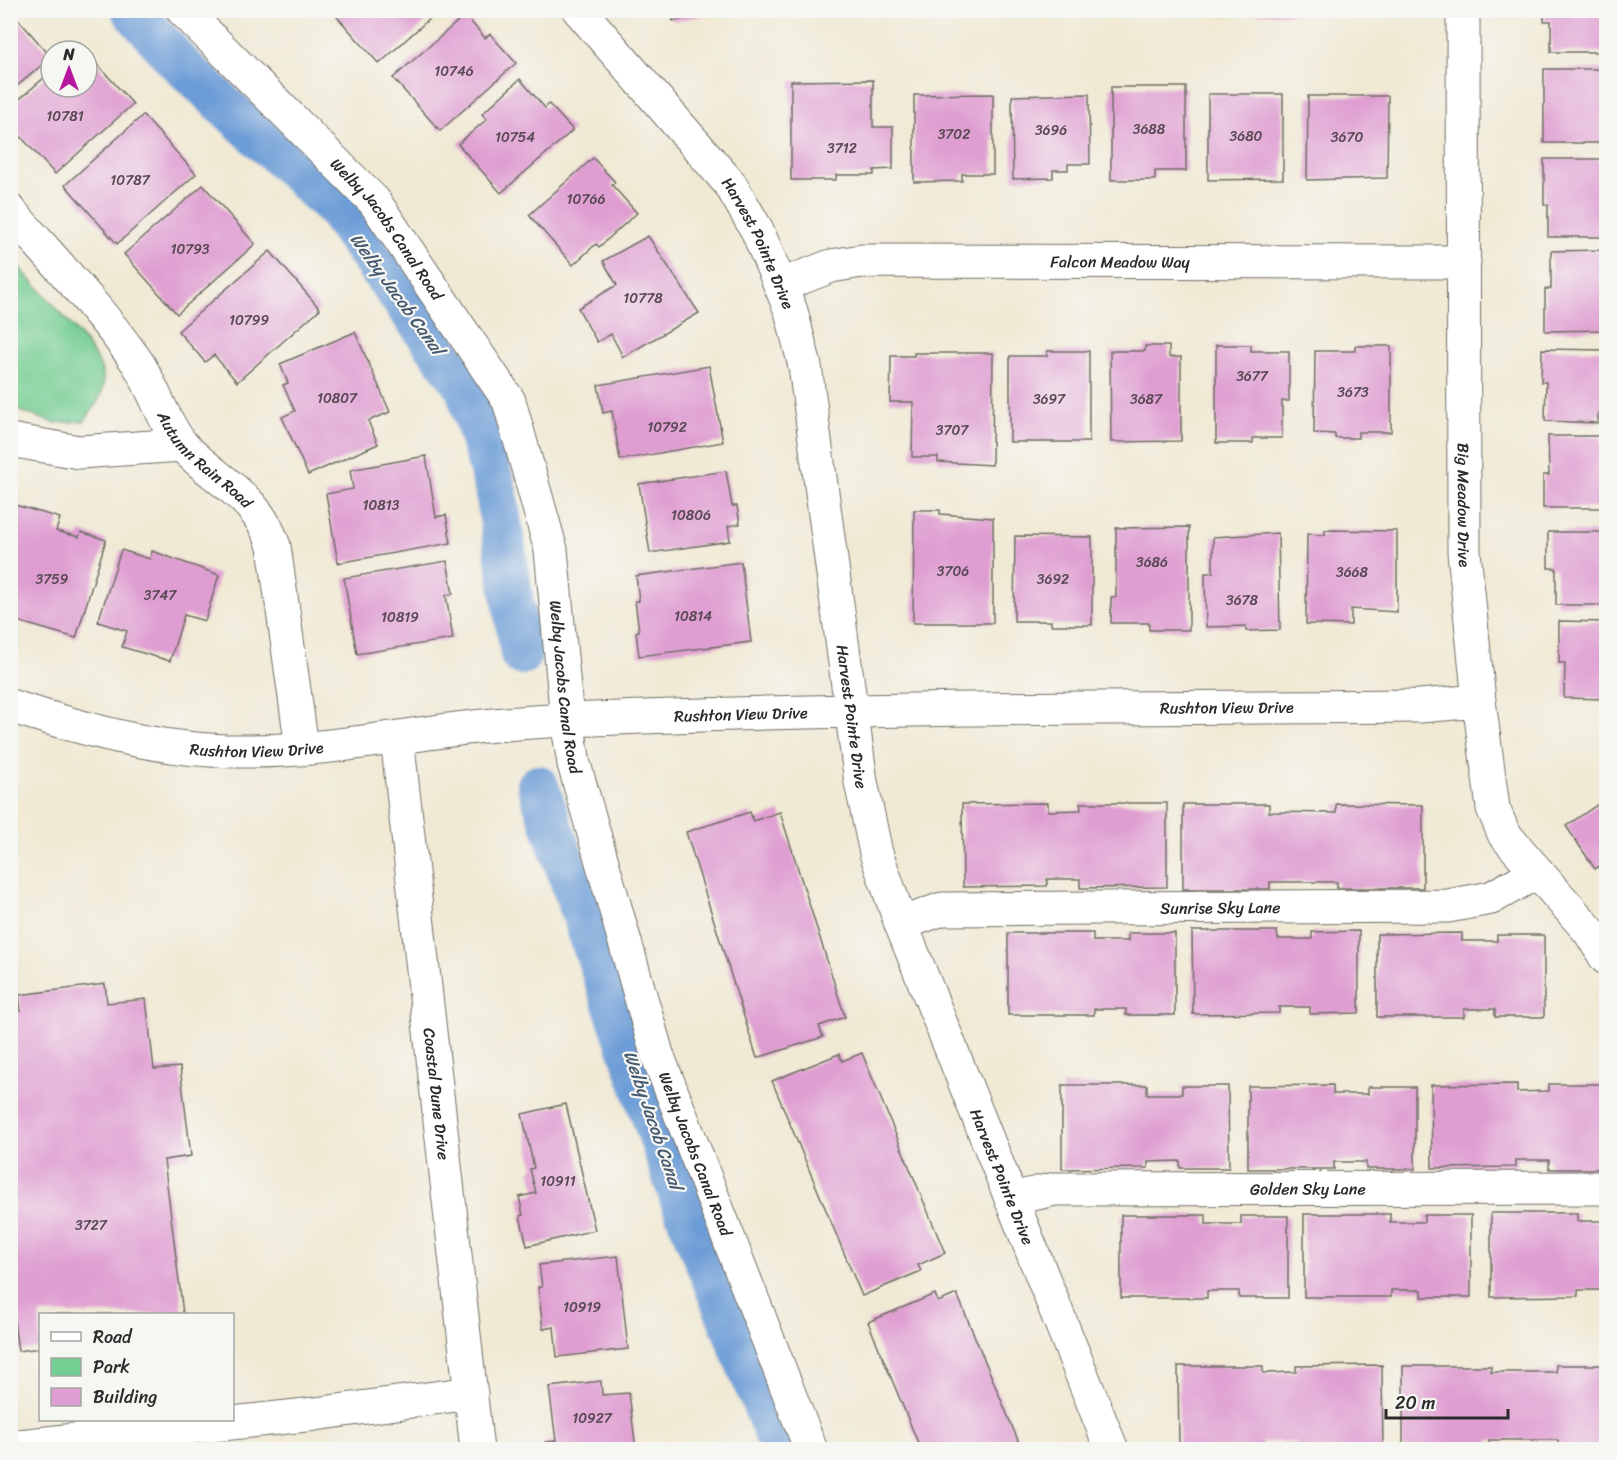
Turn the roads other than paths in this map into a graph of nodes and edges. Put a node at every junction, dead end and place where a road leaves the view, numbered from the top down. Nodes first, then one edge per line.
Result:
1 (183, 10) edge
2 (579, 10) edge
3 (1463, 10) edge
4 (10, 211) edge
5 (1464, 262) junction
6 (782, 285) junction
7 (10, 440) edge
8 (182, 445) junction
9 (1479, 701) junction
10 (10, 706) edge
11 (852, 711) junction
12 (567, 720) junction
13 (397, 738) junction
14 (302, 748) junction
15 (1537, 872) junction
16 (901, 924) junction
17 (1606, 958) edge
18 (1606, 1188) edge
19 (1011, 1199) junction
20 (471, 1393) junction
21 (10, 1447) edge
22 (477, 1449) edge
23 (811, 1449) edge
24 (1112, 1449) edge

1 - 12 street, Welby Jacobs Canal Road
2 - 6 street, Harvest Pointe Drive
3 - 5 street, Big Meadow Drive
4 - 8 street, Autumn Rain Road
5 - 6 street, Falcon Meadow Way
5 - 9 street, Big Meadow Drive
6 - 11 street, Harvest Pointe Drive
7 - 8 street
8 - 14 street, Autumn Rain Road
9 - 11 street, Rushton View Drive
9 - 15 street, Big Meadow Drive
10 - 14 street, Rushton View Drive
11 - 12 street, Rushton View Drive
11 - 16 street, Harvest Pointe Drive
12 - 13 street, Rushton View Drive
12 - 23 street, Welby Jacobs Canal Road
13 - 14 street, Rushton View Drive
13 - 20 street, Coastal Dune Drive
15 - 16 street, Sunrise Sky Lane
15 - 17 street, Big Meadow Drive
16 - 19 street, Harvest Pointe Drive
18 - 19 street, Golden Sky Lane
19 - 24 street, Harvest Pointe Drive
20 - 21 street
20 - 22 street, Coastal Dune Drive

